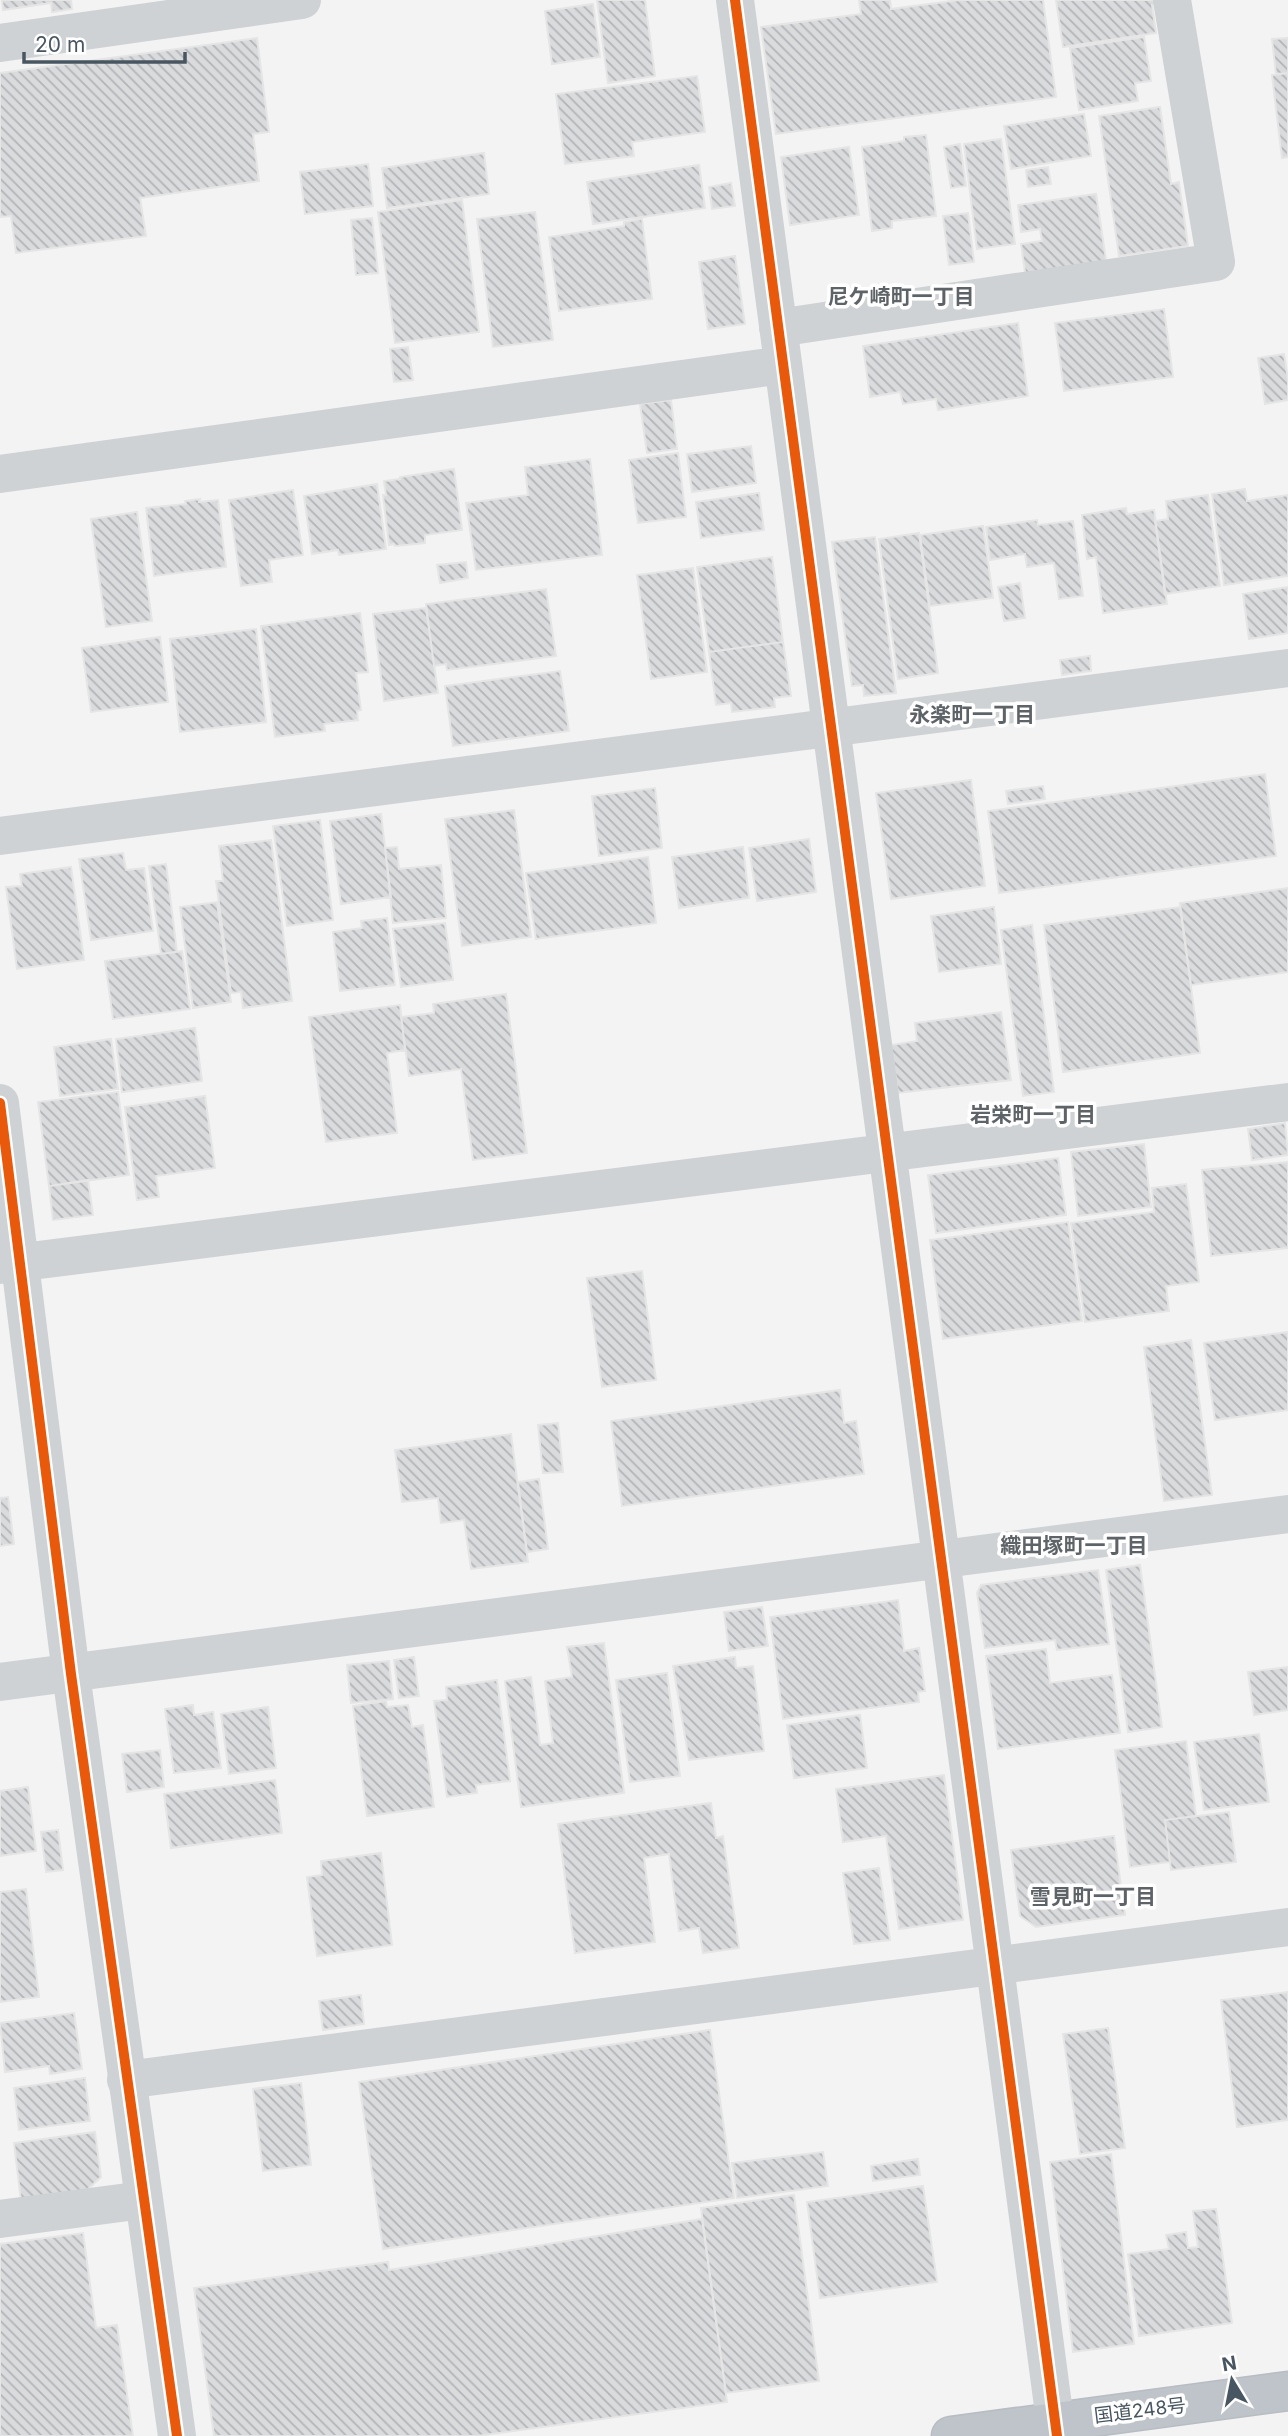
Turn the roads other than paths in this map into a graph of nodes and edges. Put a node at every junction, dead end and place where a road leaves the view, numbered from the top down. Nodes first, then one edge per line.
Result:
1 (302, 0) edge
2 (735, 0) edge
3 (1172, 0) edge
4 (0, 43) edge
5 (778, 328) junction
6 (783, 365) junction
7 (0, 474) edge
8 (1288, 668) edge
9 (831, 728) junction
10 (0, 836) edge
11 (1288, 1102) edge
12 (0, 1103) edge
13 (887, 1151) junction
14 (10, 1264) edge
15 (1288, 1514) edge
16 (941, 1560) junction
17 (71, 1674) junction
18 (0, 1682) edge
19 (1288, 1927) edge
20 (994, 1965) junction
21 (126, 2080) junction
22 (143, 2200) junction
23 (0, 2218) edge
24 (1288, 2391) edge
25 (1056, 2428) edge
26 (177, 2436) edge
27 (951, 2436) edge

1 - 4 street
2 - 5 street
3 - 5 street
5 - 6 street
6 - 7 street
6 - 9 street
8 - 9 street
9 - 10 street
9 - 13 street
11 - 13 street
12 - 14 street
13 - 14 street
13 - 16 street
14 - 17 street
15 - 16 street
16 - 17 street
16 - 20 street
17 - 18 street
17 - 21 street
19 - 20 street
20 - 21 street
20 - 25 street
21 - 22 street
22 - 23 street
22 - 26 street
24 - 25 highway, 国道248号
25 - 27 highway, 国道248号

